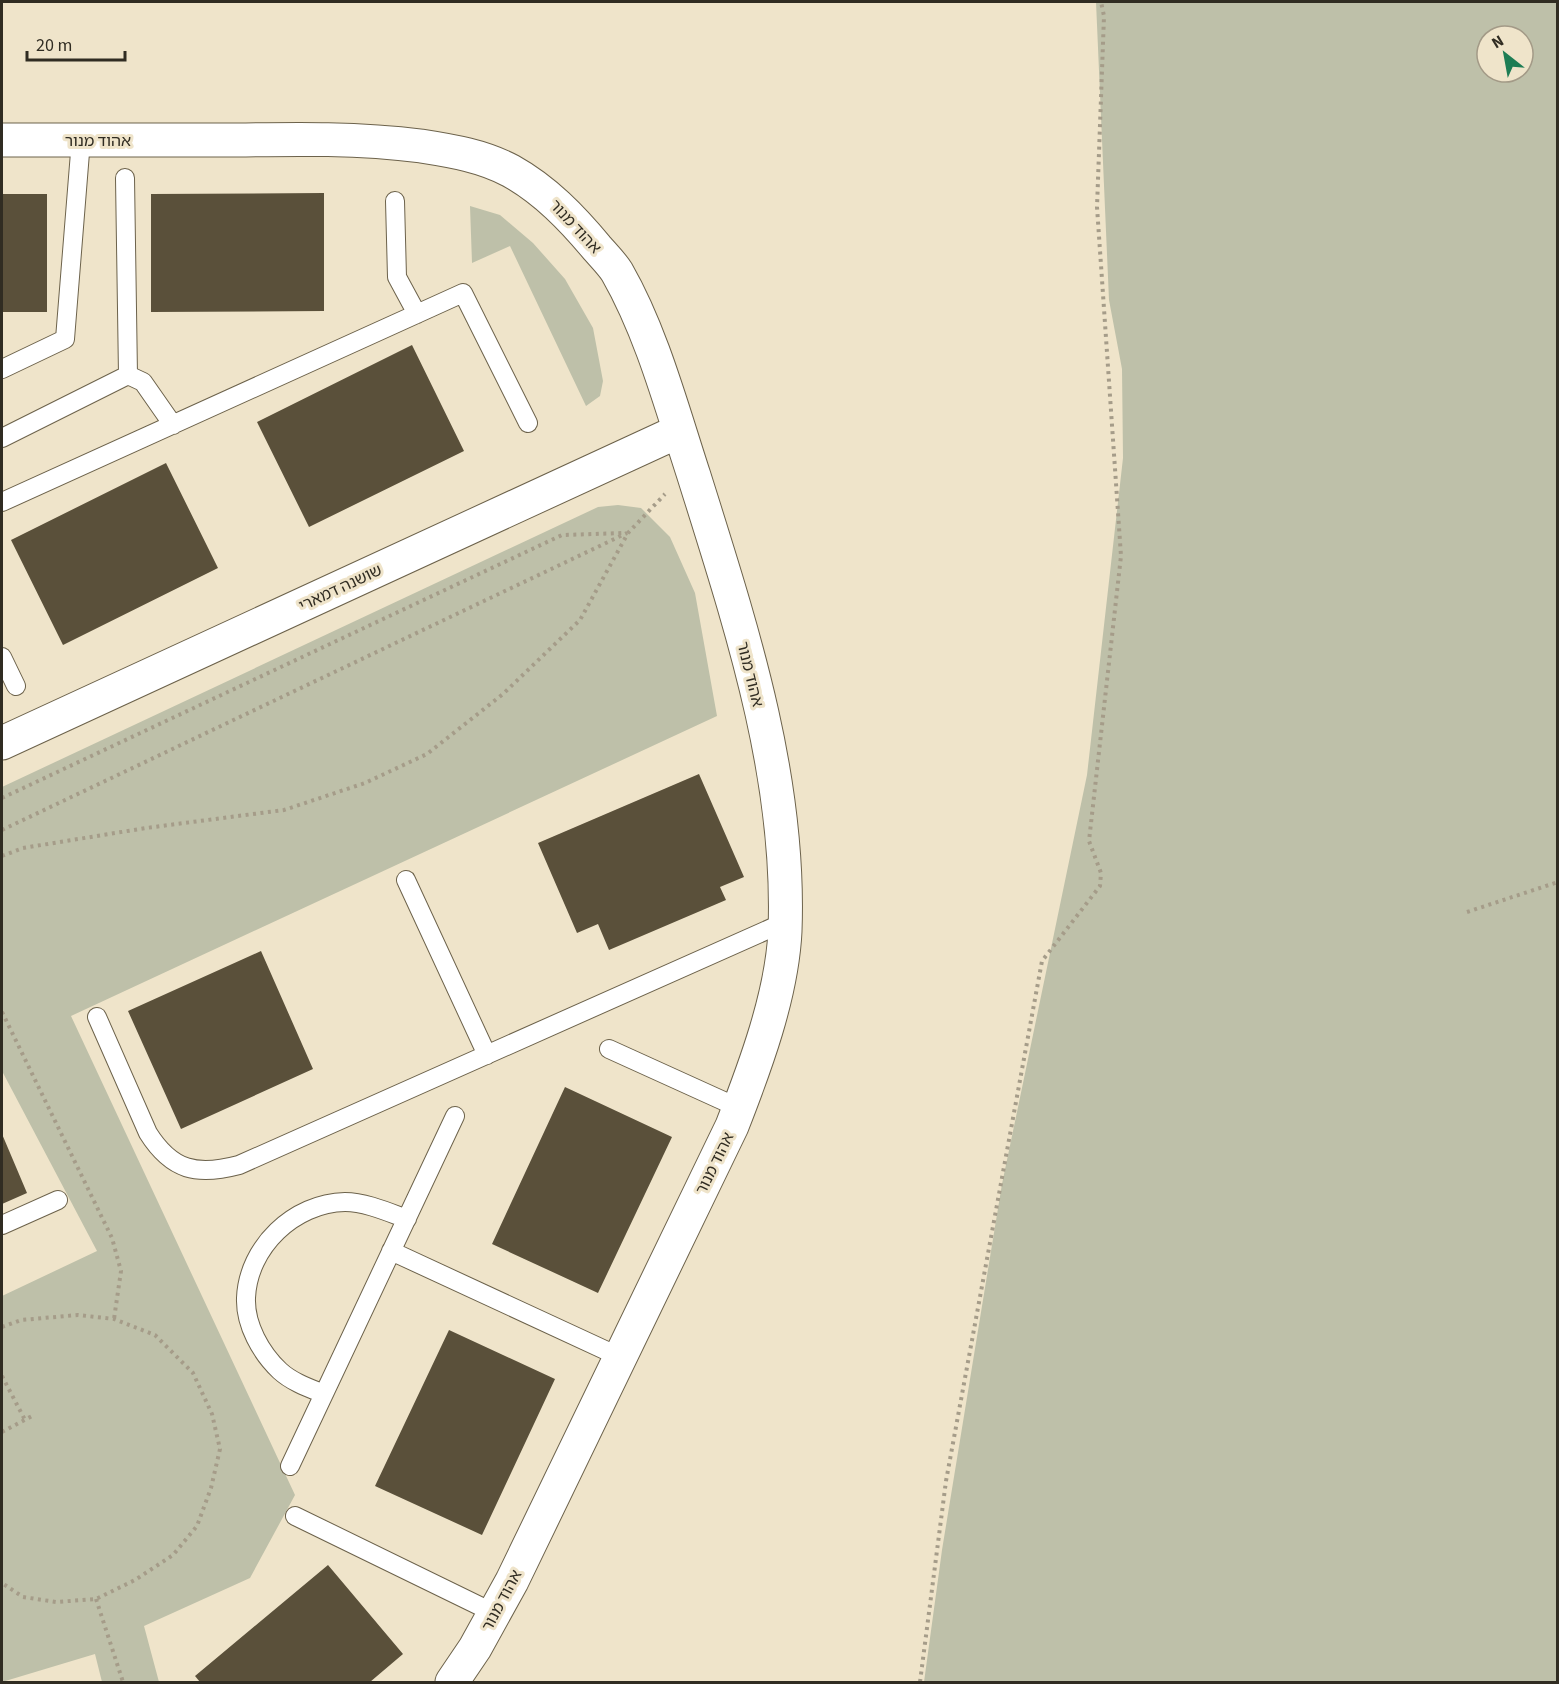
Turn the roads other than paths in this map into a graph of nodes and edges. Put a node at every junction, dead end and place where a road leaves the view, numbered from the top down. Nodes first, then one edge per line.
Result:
1 (2, 140) edge
2 (81, 140) junction
3 (125, 178) dead end
4 (395, 201) dead end
5 (417, 314) junction
6 (2, 369) edge
7 (128, 375) junction
8 (528, 423) dead end
9 (173, 425) junction
10 (679, 431) junction
11 (2, 438) edge
12 (2, 502) edge
13 (2, 657) edge
14 (16, 686) dead end
15 (2, 744) edge
16 (406, 880) dead end
17 (785, 922) junction
18 (97, 1017) dead end
19 (609, 1049) dead end
20 (487, 1054) junction
21 (739, 1108) junction
22 (455, 1116) dead end
23 (58, 1200) dead end
24 (407, 1219) junction
25 (2, 1225) edge
26 (391, 1251) junction
27 (620, 1357) junction
28 (324, 1394) junction
29 (290, 1466) dead end
30 (295, 1516) dead end
31 (494, 1613) junction
32 (452, 1683) edge

1 - 2 street, אהוד מנור
2 - 6 lane
2 - 10 street, אהוד מנור
3 - 7 lane
4 - 5 lane
5 - 8 lane
5 - 9 lane
7 - 9 lane
7 - 11 lane
9 - 12 lane
10 - 15 street, שושנה דמארי
10 - 17 street, אהוד מנור
13 - 14 lane
16 - 20 lane
17 - 20 lane
17 - 21 street, אהוד מנור
18 - 20 lane
19 - 21 lane
21 - 27 street, אהוד מנור
22 - 24 lane
23 - 25 lane
24 - 26 lane
24 - 28 lane
26 - 27 lane
26 - 28 lane
27 - 31 street, אהוד מנור
28 - 29 lane
30 - 31 lane
31 - 32 street, אהוד מנור

